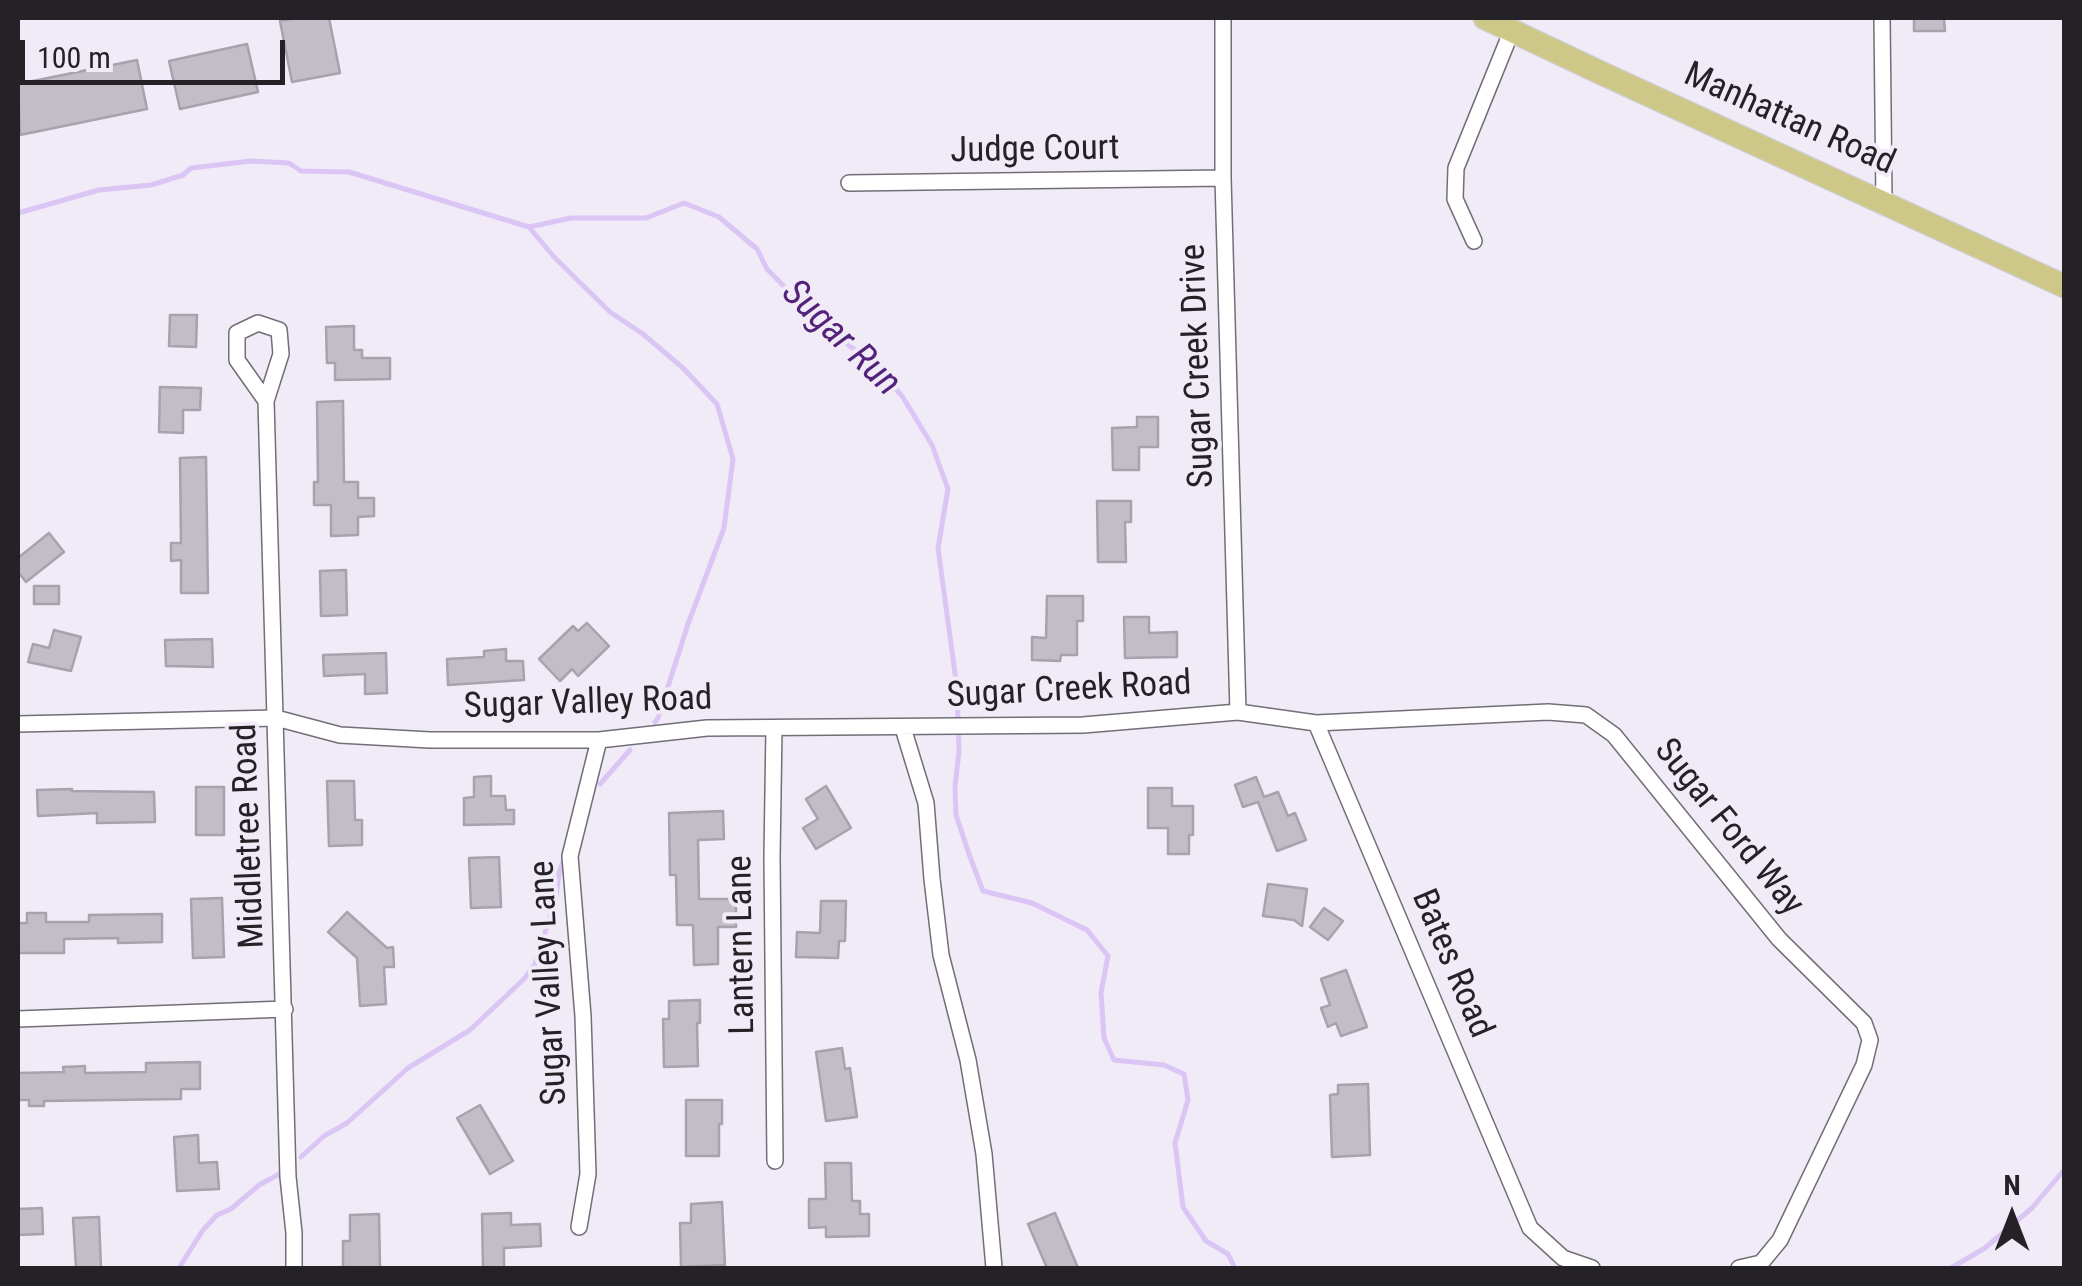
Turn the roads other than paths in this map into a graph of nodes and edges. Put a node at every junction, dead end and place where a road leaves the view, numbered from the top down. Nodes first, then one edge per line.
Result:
1 (1223, 18) edge
2 (1486, 18) edge
3 (1882, 18) edge
4 (1512, 30) junction
5 (1223, 178) junction
6 (849, 183) dead end
7 (1884, 201) junction
8 (1474, 241) dead end
9 (2064, 286) edge
10 (266, 401) junction
11 (1238, 712) junction
12 (276, 718) junction
13 (1316, 723) junction
14 (18, 724) edge
15 (774, 728) junction
16 (904, 728) junction
17 (599, 740) junction
18 (285, 1009) junction
19 (18, 1019) edge
20 (776, 1161) dead end
21 (579, 1227) dead end
22 (294, 1268) edge
23 (994, 1268) edge
24 (1592, 1268) edge
25 (1738, 1268) edge

1 - 5 street, Sugar Creek Drive
2 - 4 main road, Manhattan Road
3 - 7 street
4 - 7 main road, Manhattan Road
4 - 8 street
5 - 6 street, Judge Court
5 - 11 street, Sugar Creek Drive
7 - 9 main road, Manhattan Road
10 - 10 street, Middletree Road
10 - 12 street, Middletree Road
11 - 13 street, Sugar Ford Way
11 - 16 street, Sugar Creek Road
12 - 14 street, Sugar Valley Road
12 - 17 street, Sugar Valley Road
12 - 18 street, Middletree Road
13 - 24 street, Bates Road
13 - 25 street, Sugar Ford Way
15 - 16 street, Sugar Valley Road
15 - 17 street, Sugar Valley Road
15 - 20 street, Lantern Lane
16 - 23 street
17 - 21 street, Sugar Valley Lane
18 - 19 street
18 - 22 street, Middletree Road

